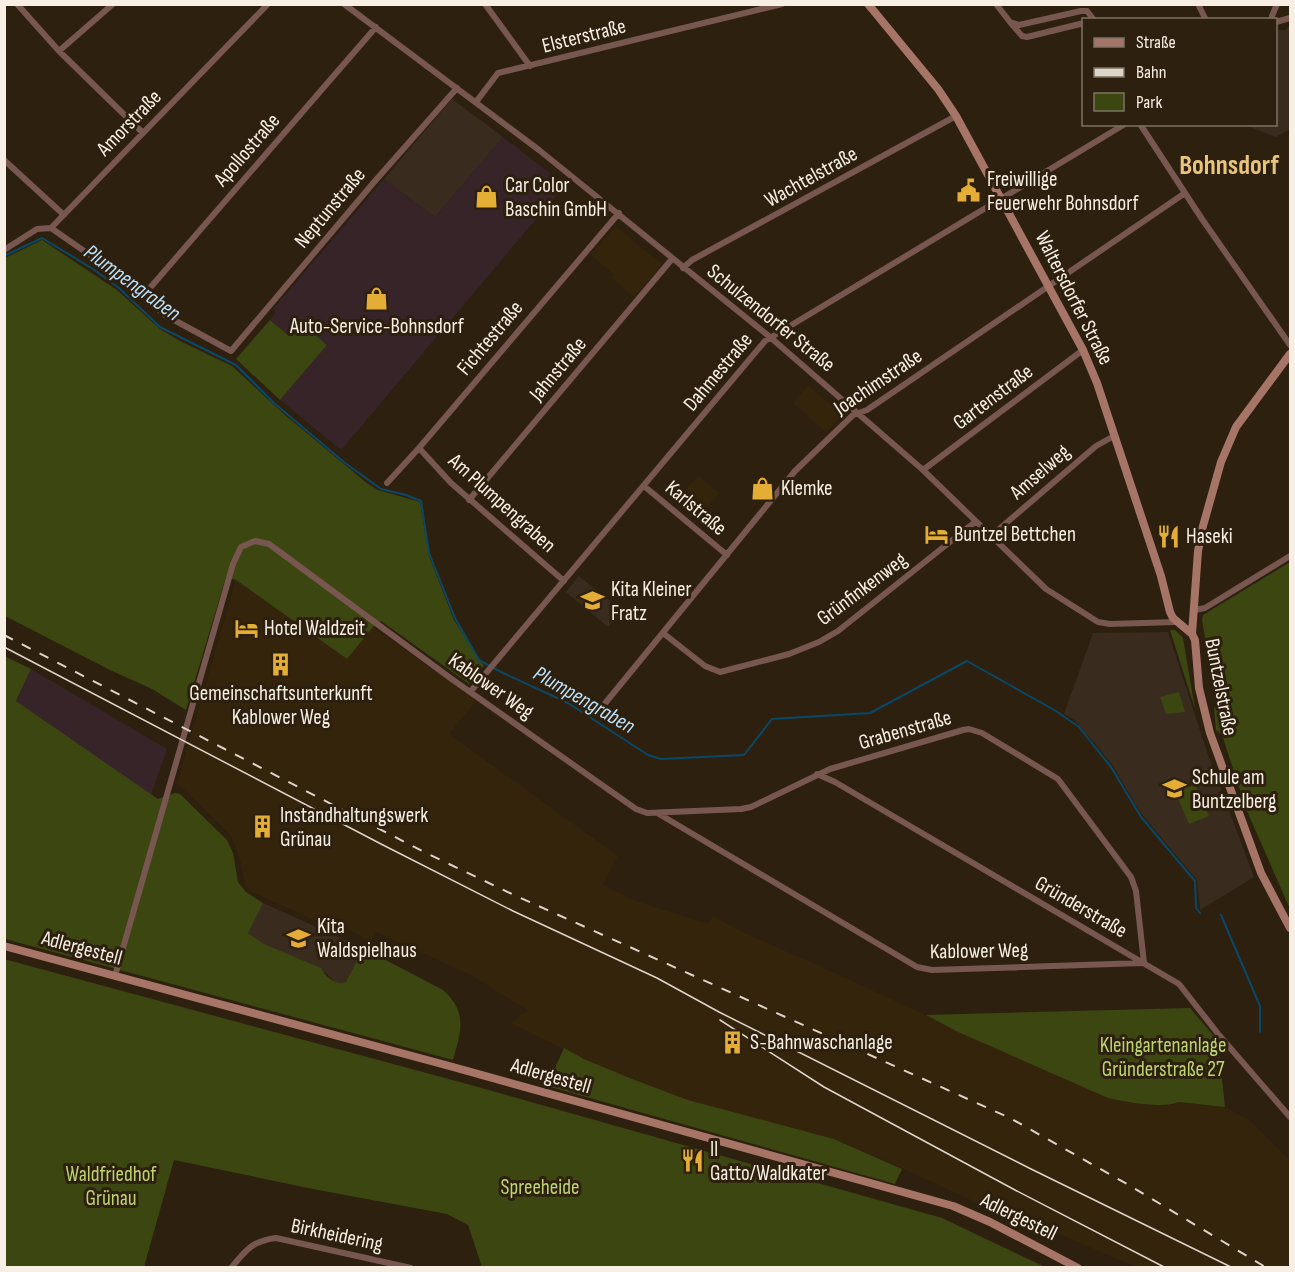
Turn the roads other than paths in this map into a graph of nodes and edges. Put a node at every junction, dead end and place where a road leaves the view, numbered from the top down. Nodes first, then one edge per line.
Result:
1 (17, 4) edge
2 (113, 4) edge
3 (268, 4) edge
4 (344, 4) edge
5 (485, 4) edge
6 (782, 4) edge
7 (868, 4) edge
8 (996, 4) edge
9 (1198, 4) edge
10 (1277, 4) edge
11 (1092, 18) edge
12 (1205, 18) edge
13 (1273, 18) edge
14 (1010, 22) junction
15 (1082, 23) edge
16 (376, 27) junction
17 (59, 51) junction
18 (530, 66) junction
19 (457, 88) junction
20 (476, 102) junction
21 (956, 116) junction
22 (1122, 126) edge
23 (1141, 126) edge
24 (143, 133) junction
25 (4, 160) edge
26 (1185, 193) junction
27 (1001, 198) junction
28 (619, 213) junction
29 (64, 215) junction
30 (51, 228) junction
31 (4, 250) edge
32 (672, 259) junction
33 (683, 268) junction
34 (1048, 285) junction
35 (143, 296) junction
36 (770, 338) junction
37 (1290, 345) edge
38 (1083, 350) junction
39 (1290, 354) edge
40 (858, 413) junction
41 (1114, 436) junction
42 (419, 448) junction
43 (922, 470) junction
44 (387, 483) dead end
45 (644, 486) junction
46 (469, 500) junction
47 (975, 522) junction
48 (991, 536) junction
49 (727, 555) junction
50 (1290, 556) edge
51 (564, 581) junction
52 (1195, 610) junction
53 (1180, 622) junction
54 (663, 633) junction
55 (1192, 634) junction
56 (471, 691) junction
57 (598, 712) dead end
58 (816, 774) junction
59 (657, 813) junction
60 (1290, 928) edge
61 (4, 946) edge
62 (1144, 963) junction
63 (115, 976) junction
64 (1290, 1117) edge
65 (231, 1268) edge
66 (411, 1268) edge
67 (1078, 1268) edge

1 - 17 street
2 - 17 street
3 - 24 street, Amorstraße
4 - 16 street, Schulzendorfer Straße
5 - 18 street
6 - 18 street, Elsterstraße
7 - 21 street, Waltersdorfer Straße
8 - 14 street
9 - 12 street
10 - 13 street
11 - 14 street
14 - 15 street
16 - 19 street, Schulzendorfer Straße
16 - 35 street, Apollostraße
17 - 24 street
18 - 20 street, Elsterstraße
19 - 20 street, Schulzendorfer Straße
19 - 35 street, Neptunstraße
20 - 28 street, Schulzendorfer Straße
21 - 27 street, Waltersdorfer Straße
21 - 33 street, Wachtelstraße
22 - 27 street, Dahmestraße
23 - 26 street
24 - 29 street, Amorstraße
25 - 29 street
26 - 34 street, Joachimstraße
26 - 37 street
27 - 34 street, Waltersdorfer Straße
27 - 36 street, Dahmestraße
28 - 32 street, Schulzendorfer Straße
28 - 42 street, Fichtestraße
29 - 30 street, Amorstraße
30 - 31 street, Amorstraße
30 - 35 street
32 - 33 street, Schulzendorfer Straße
32 - 46 street, Jahnstraße
33 - 36 street, Schulzendorfer Straße
34 - 38 street, Waltersdorfer Straße
34 - 40 street, Joachimstraße
36 - 40 street, Schulzendorfer Straße
36 - 45 street, Dahmestraße
38 - 41 street, Waltersdorfer Straße
38 - 43 street, Gartenstraße
39 - 52 street, Buntzelstraße
40 - 43 street, Schulzendorfer Straße
40 - 49 street, Joachimstraße
41 - 48 street, Amselweg
41 - 53 street, Waltersdorfer Straße
42 - 44 street, Fichtestraße
42 - 46 street, Am Plumpengraben
43 - 47 street, Schulzendorfer Straße
45 - 49 street, Karlstraße
45 - 51 street, Dahmestraße
46 - 51 street, Am Plumpengraben
47 - 48 street, Schulzendorfer Straße
47 - 54 street, Grünfinkenweg
48 - 53 street, Schulzendorfer Straße
49 - 54 street, Joachimstraße
50 - 52 street
51 - 56 street, Dahmestraße
52 - 55 street, Buntzelstraße
53 - 55 street, Waltersdorfer Straße
54 - 57 street, Joachimstraße
55 - 60 street, Buntzelstraße
56 - 59 street, Kablower Weg
56 - 63 street, Kablower Weg
58 - 59 street, Grabenstraße
58 - 62 street, Gründerstraße
58 - 62 street, Grabenstraße
59 - 62 street, Kablower Weg
61 - 63 street, Adlergestell
62 - 64 street, Gründerstraße
63 - 67 street, Adlergestell
65 - 66 street, Birkheidering

